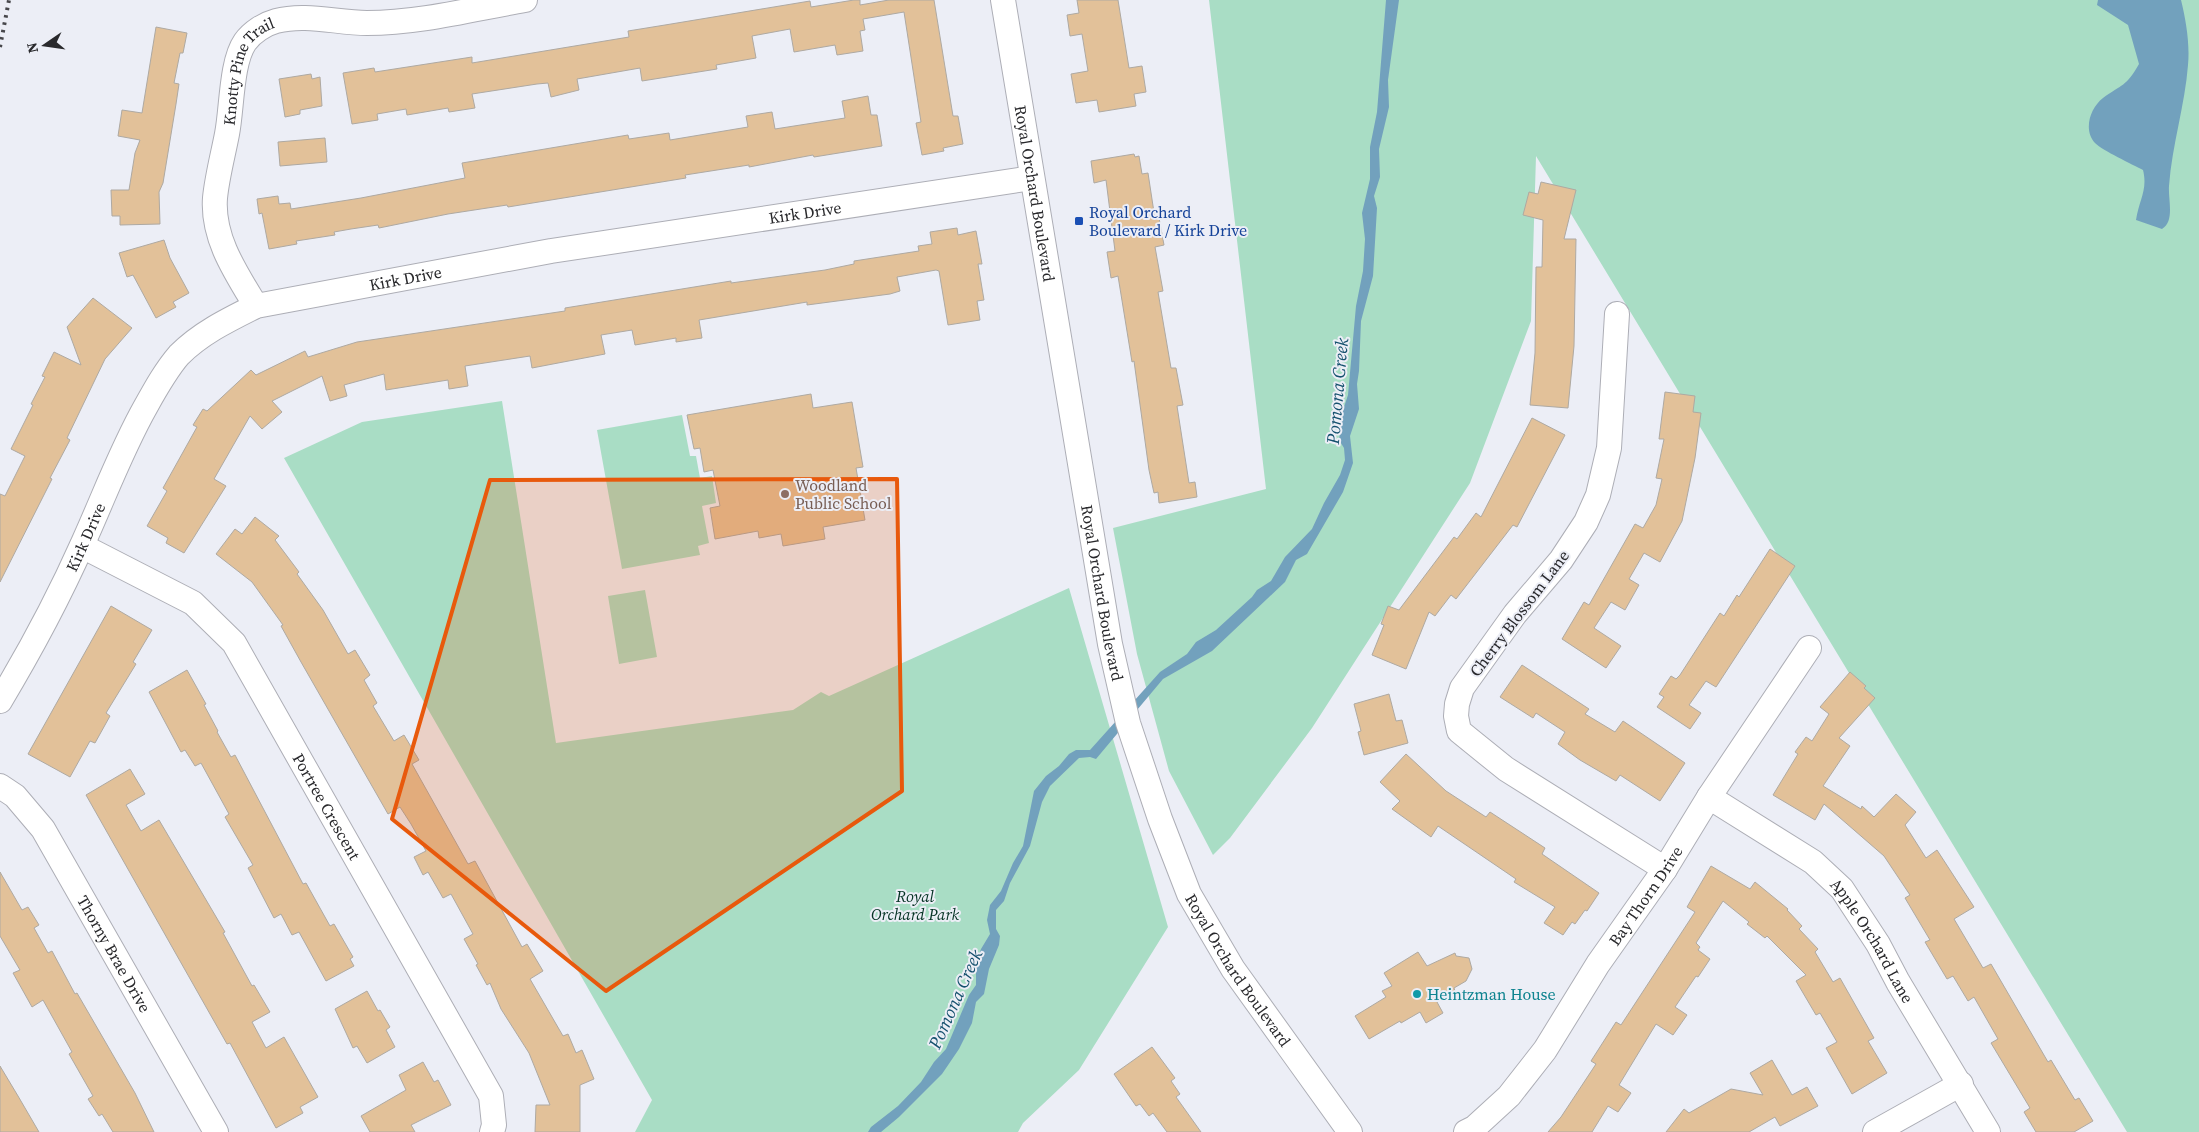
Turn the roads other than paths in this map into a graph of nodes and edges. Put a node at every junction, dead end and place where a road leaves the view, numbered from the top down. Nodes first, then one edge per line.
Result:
1 (525, 0) edge
2 (1003, 0) edge
3 (1032, 178) junction
4 (256, 306) junction
5 (1617, 314) dead end
6 (82, 546) junction
7 (1810, 648) dead end
8 (0, 701) edge
9 (0, 786) edge
10 (1709, 798) junction
11 (1665, 870) junction
12 (1961, 1084) junction
13 (216, 1132) edge
14 (492, 1132) edge
15 (1350, 1132) edge
16 (1466, 1132) edge
17 (1875, 1132) edge
18 (1988, 1132) edge

1 - 4 street, Knotty Pine Trail
2 - 3 street, Royal Orchard Boulevard
3 - 4 street, Kirk Drive
3 - 15 street, Royal Orchard Boulevard
4 - 6 street, Kirk Drive
5 - 11 street, Cherry Blossom Lane
6 - 8 street, Kirk Drive
6 - 14 street, Portree Crescent
7 - 10 street, Bay Thorn Drive
9 - 13 street, Thorny Brae Drive
10 - 11 street, Bay Thorn Drive
10 - 12 street, Apple Orchard Lane
11 - 16 street, Bay Thorn Drive
12 - 17 street
12 - 18 street, Apple Orchard Lane

